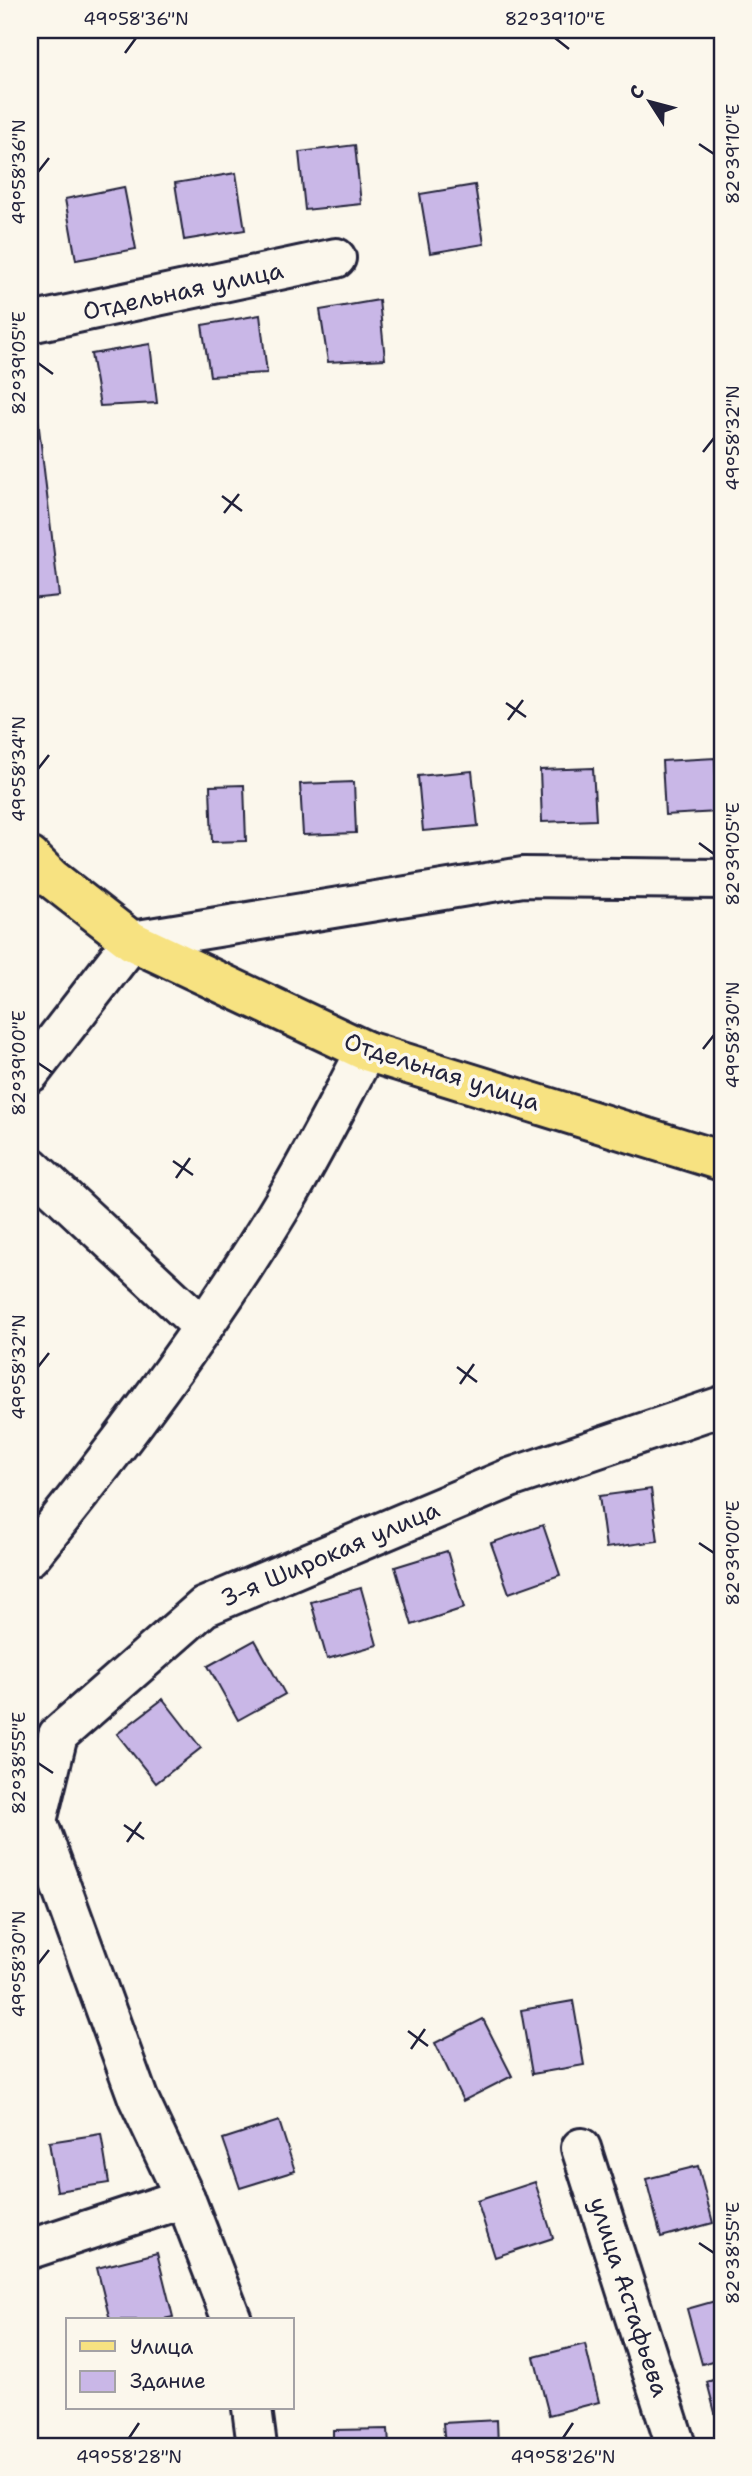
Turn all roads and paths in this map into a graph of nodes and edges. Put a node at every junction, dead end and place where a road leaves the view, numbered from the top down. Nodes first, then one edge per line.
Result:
1 (336, 258) dead end
2 (30, 323) edge
3 (37, 871) edge
4 (722, 880) edge
5 (132, 941) junction
6 (366, 1051) junction
7 (30, 1073) edge
8 (722, 1161) edge
9 (30, 1166) edge
10 (203, 1327) junction
11 (722, 1406) edge
12 (30, 1556) edge
13 (581, 2148) dead end
14 (185, 2198) junction
15 (30, 2249) edge
16 (231, 2318) edge
17 (252, 2410) edge
18 (257, 2446) edge
19 (676, 2446) edge

1 - 2 street, Отдельная улица
3 - 5 main road, Отдельная улица
4 - 5 street
5 - 6 main road, Отдельная улица
5 - 7 street
6 - 8 main road, Отдельная улица
6 - 10 street
9 - 10 street
10 - 12 street
11 - 14 street, 3-я Широкая улица
13 - 19 street, улица Астафьева
14 - 15 street
14 - 16 street
17 - 18 street

